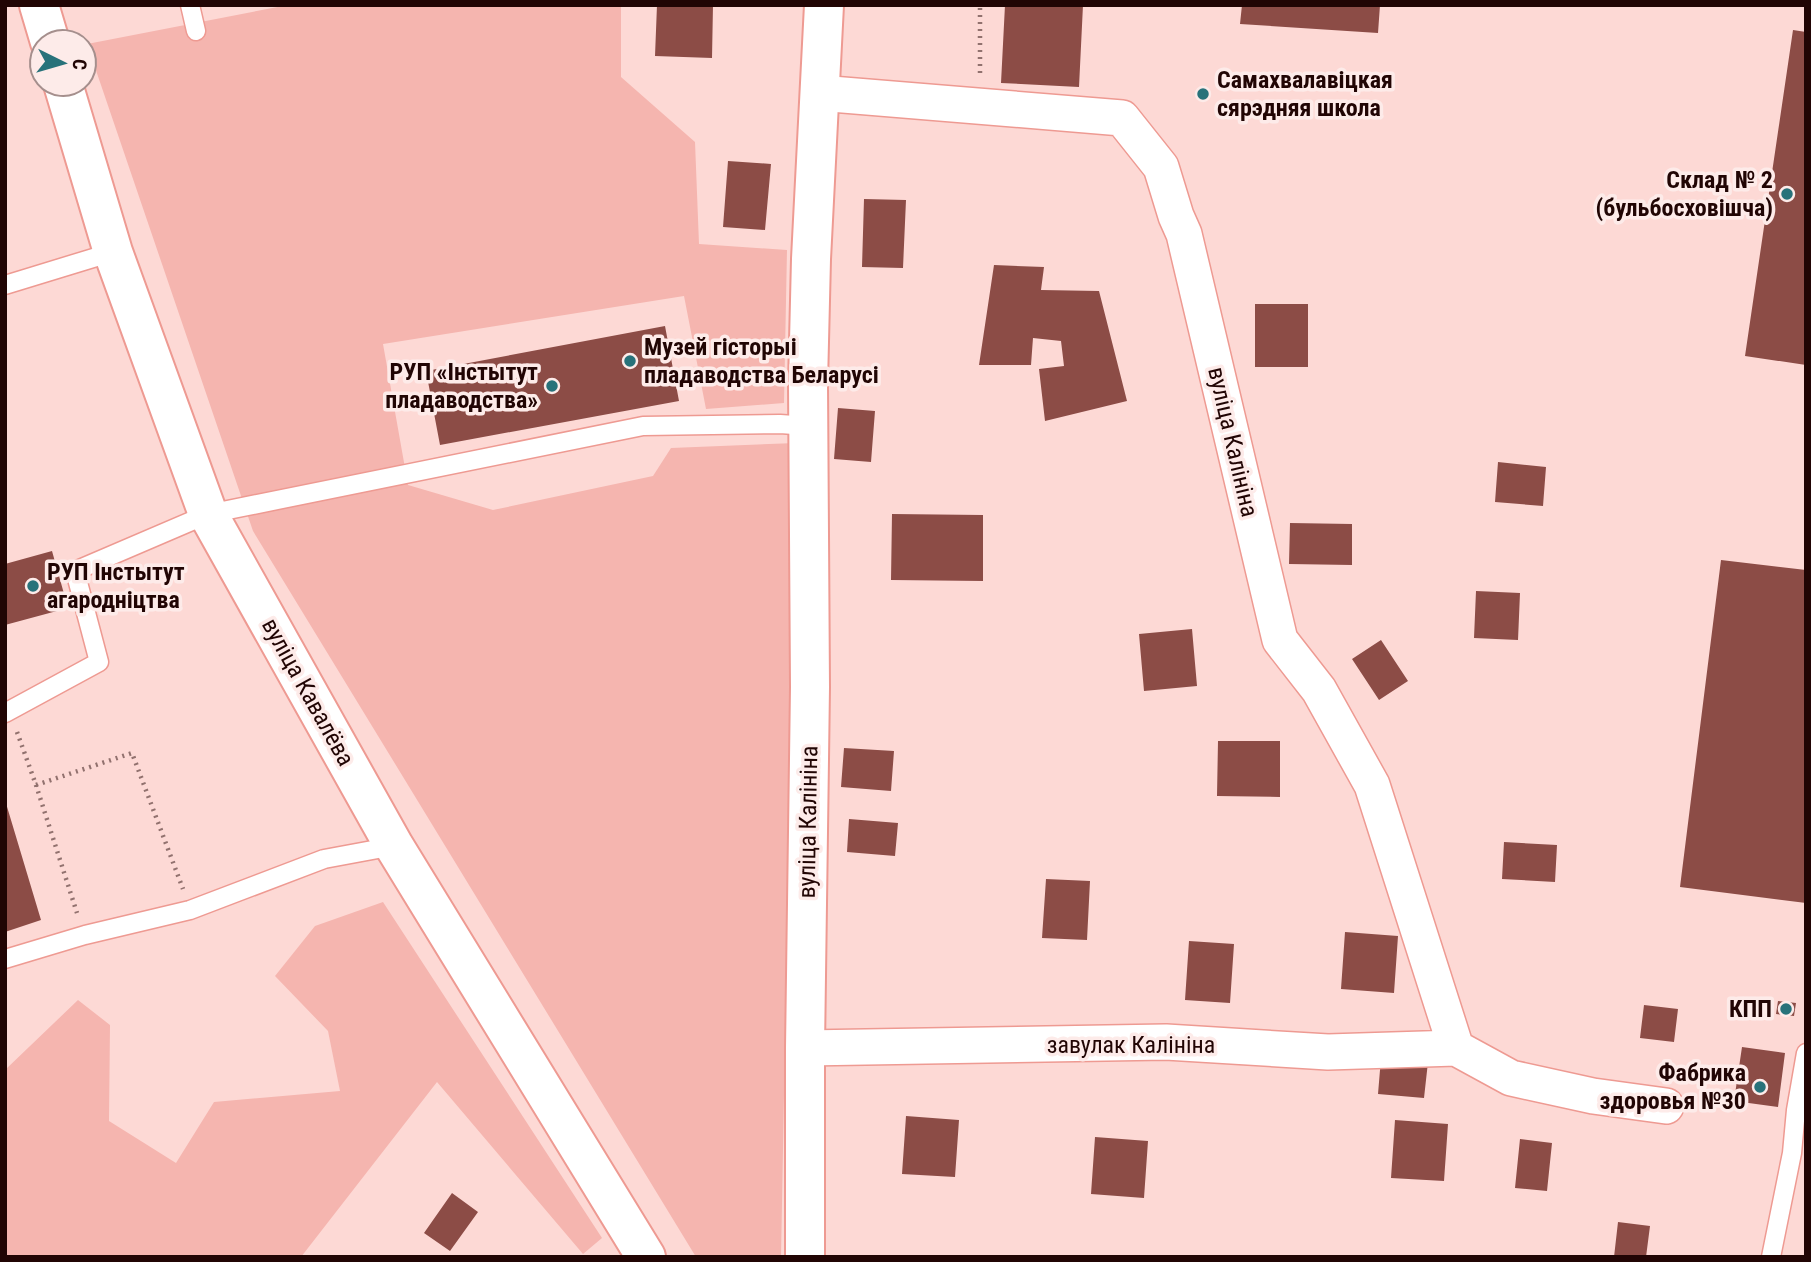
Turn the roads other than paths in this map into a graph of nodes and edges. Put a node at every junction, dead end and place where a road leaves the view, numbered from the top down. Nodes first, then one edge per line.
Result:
1 (40, 5) edge
2 (190, 5) edge
3 (824, 5) edge
4 (46, 28) edge
5 (196, 32) dead end
6 (819, 93) junction
7 (67, 98) edge
8 (113, 252) junction
9 (5, 285) edge
10 (808, 426) junction
11 (208, 513) junction
12 (8, 712) edge
13 (394, 846) junction
14 (5, 959) edge
15 (805, 1048) junction
16 (1456, 1048) junction
17 (1806, 1053) edge
18 (1665, 1106) dead end
19 (646, 1257) edge
20 (804, 1257) edge
21 (1771, 1257) edge

1 - 4 street
2 - 5 lane
3 - 6 street, вуліца Калініна
6 - 10 street, вуліца Калініна
6 - 16 street, вуліца Калініна
7 - 8 street, вуліца Кавалёва
8 - 9 lane
8 - 11 street, вуліца Кавалёва
10 - 11 lane
10 - 15 street, вуліца Калініна
11 - 12 lane
11 - 13 street, вуліца Кавалёва
13 - 14 lane
13 - 19 street, вуліца Кавалёва
15 - 16 street, завулак Калініна
15 - 20 street, вуліца Калініна
16 - 18 street
17 - 21 lane

